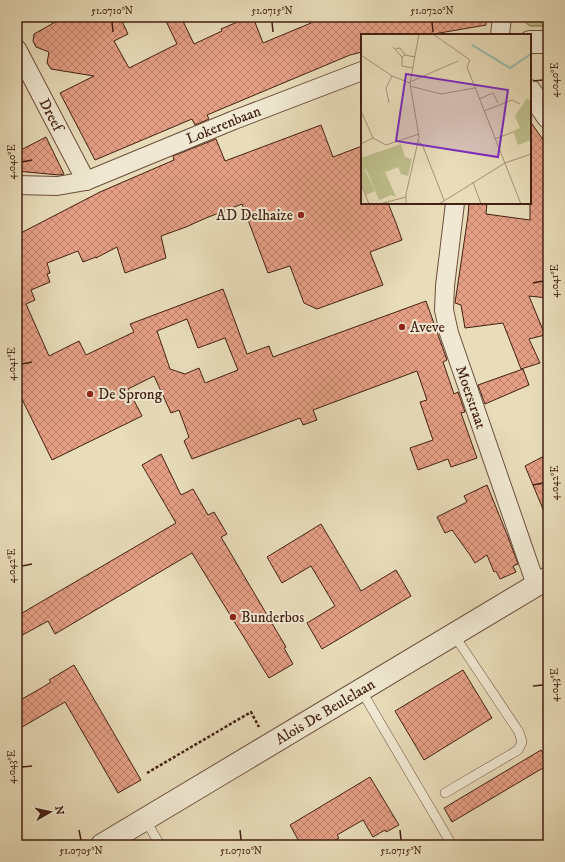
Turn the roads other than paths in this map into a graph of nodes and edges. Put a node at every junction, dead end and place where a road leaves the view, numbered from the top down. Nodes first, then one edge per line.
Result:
1 (502, 17) edge
2 (500, 34) edge
3 (531, 42) edge
4 (548, 42) edge
5 (17, 49) edge
6 (361, 71) edge
7 (531, 92) edge
8 (548, 117) edge
9 (86, 180) junction
10 (18, 190) edge
11 (455, 204) edge
12 (542, 582) edge
13 (454, 635) junction
14 (361, 690) junction
15 (445, 793) dead end
16 (145, 819) junction
17 (102, 845) edge
18 (160, 845) edge
19 (452, 845) edge

1 - 2 street
3 - 4 street
5 - 9 street, Dreef
6 - 9 street, Lokerenbaan
7 - 8 street
9 - 10 street, Lokerenbaan
11 - 12 street, Moerstraat
12 - 13 street, Alois De Beulelaan
13 - 14 street, Alois De Beulelaan
13 - 15 lane
14 - 16 street, Alois De Beulelaan
14 - 19 lane
16 - 17 street, Alois De Beulelaan
16 - 18 lane

